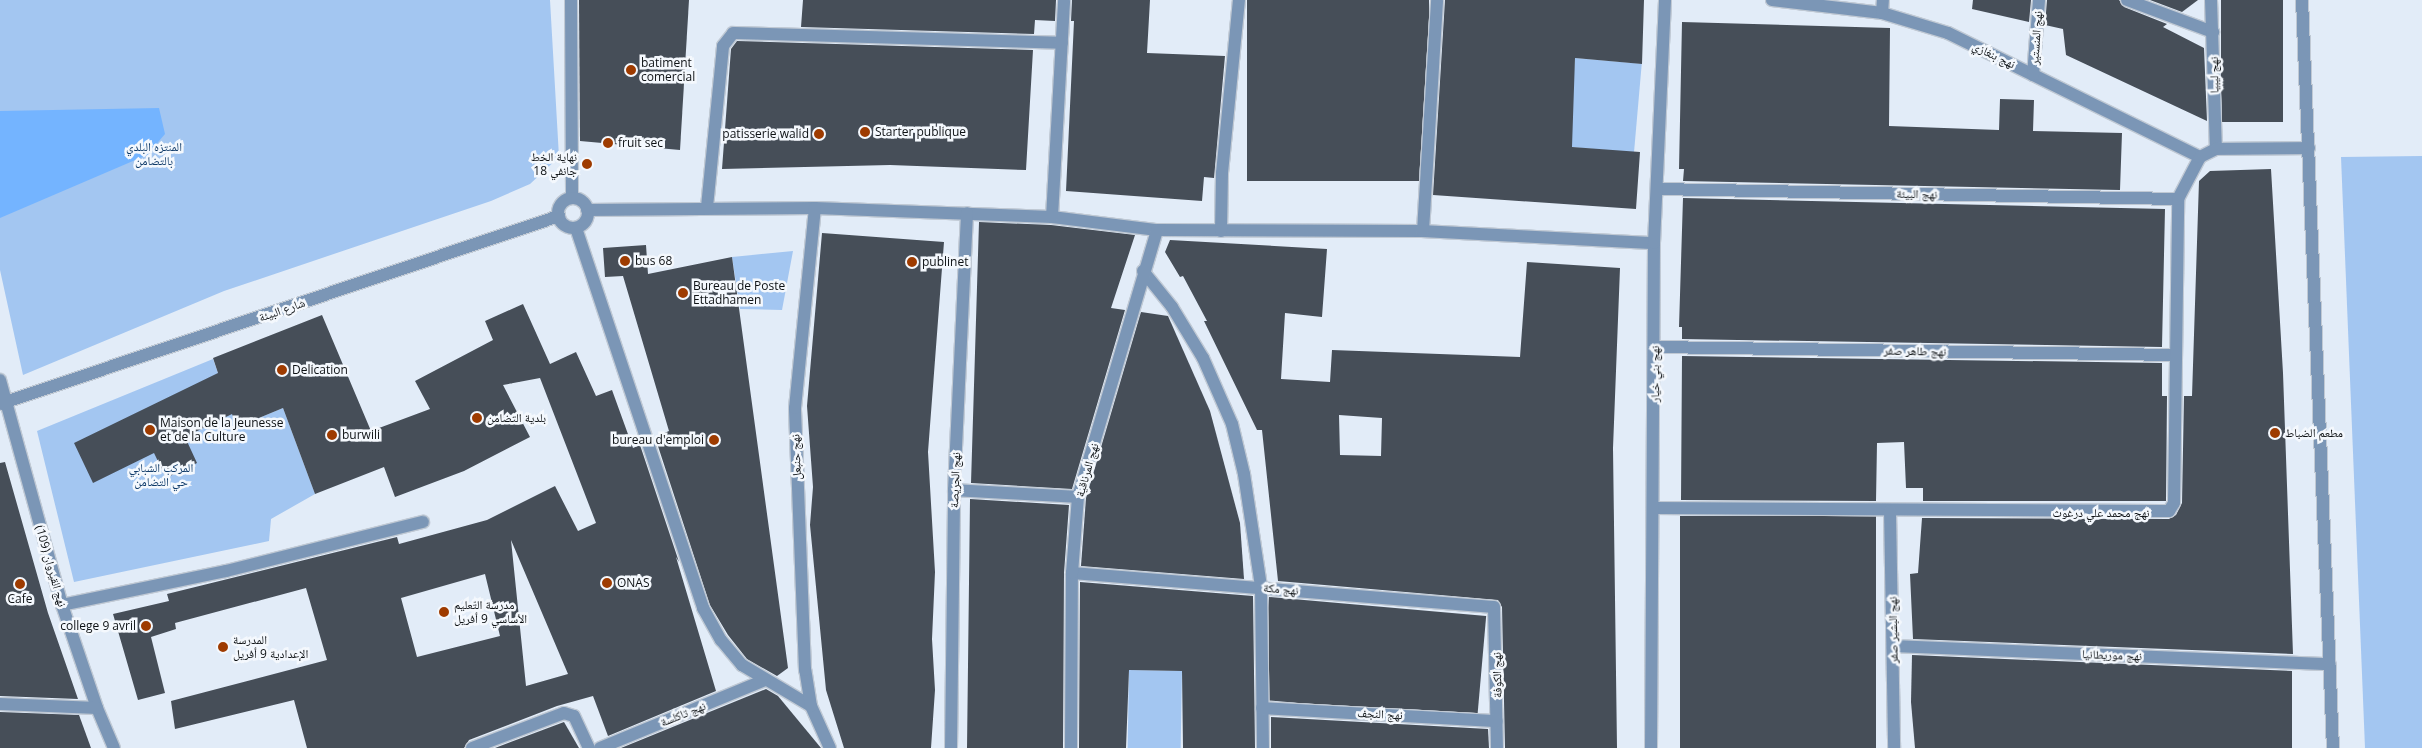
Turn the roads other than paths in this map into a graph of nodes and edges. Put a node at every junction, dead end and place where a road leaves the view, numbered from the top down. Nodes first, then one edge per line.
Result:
1 (571, 0) edge
2 (1064, 0) edge
3 (1238, 0) edge
4 (1437, 0) edge
5 (1665, 0) edge
6 (1772, 0) edge
7 (2039, 0) edge
8 (2128, 0) edge
9 (2211, 0) edge
10 (2302, 0) edge
11 (1791, 1) edge
12 (1882, 6) edge
13 (2214, 32) junction
14 (1062, 43) junction
15 (2034, 75) junction
16 (2309, 148) junction
17 (2216, 149) junction
18 (2200, 158) junction
19 (1657, 189) junction
20 (572, 198) junction
21 (2178, 199) junction
22 (707, 207) junction
23 (815, 208) junction
24 (587, 210) junction
25 (967, 213) junction
26 (559, 216) junction
27 (1052, 217) junction
28 (576, 228) junction
29 (1157, 230) junction
30 (1222, 230) junction
31 (1423, 231) junction
32 (1654, 243) junction
33 (1143, 271) junction
34 (1655, 347) junction
35 (2176, 355) junction
36 (0, 380) edge
37 (3, 405) edge
38 (954, 490) junction
39 (1078, 497) junction
40 (1655, 508) junction
41 (1890, 511) junction
42 (423, 522) dead end
43 (1072, 574) junction
44 (1261, 587) junction
45 (62, 605) junction
46 (1490, 605) joint
47 (1893, 646) junction
48 (2330, 664) junction
49 (765, 680) junction
50 (0, 704) edge
51 (811, 706) junction
52 (97, 708) junction
53 (1262, 708) junction
54 (1497, 721) junction
55 (114, 748) edge
56 (472, 748) edge
57 (590, 748) edge
58 (600, 748) edge
59 (830, 748) edge
60 (951, 748) edge
61 (1071, 748) edge
62 (1264, 748) edge
63 (1497, 748) edge
64 (1651, 748) edge
65 (1894, 748) edge
66 (2333, 748) edge

1 - 20 street
2 - 14 street
3 - 30 street
4 - 31 street
5 - 19 street, نهج بني خيار
6 - 11 street, نهج بنغازي
7 - 15 street, نهج المنستير
8 - 13 street
9 - 13 street, نهج ليبيا
10 - 16 street
11 - 12 street, نهج بنغازي
12 - 15 street, نهج بنغازي
13 - 17 street, نهج ليبيا
14 - 22 street
14 - 27 street
15 - 18 street, نهج بنغازي
16 - 17 street
16 - 48 street
17 - 18 street
18 - 21 street, نهج محمد علي درغوث
19 - 21 street, نهج البيئة
19 - 32 street, نهج بني خيار
20 - 24 street
20 - 26 street
21 - 35 street, نهج محمد علي درغوث
22 - 23 street
22 - 24 street
23 - 25 street
23 - 51 street, نهج حنبعل
24 - 28 street
25 - 27 street
25 - 38 street, نهج الجريصة
26 - 28 street
26 - 37 street, شارع البيئة
27 - 29 street
28 - 49 street
29 - 30 street
29 - 33 street, نهج المرناقية
30 - 31 street
31 - 32 street
32 - 34 street, نهج بني خيار
33 - 39 street, نهج المرناقية
33 - 44 street
34 - 35 street, نهج طاهر صفر
34 - 40 street, نهج بني خيار
35 - 41 street, نهج محمد علي درغوث
36 - 37 street, نهج القيروان (109)
37 - 45 street, نهج القيروان (109)
38 - 39 street
38 - 60 street, نهج الجريصة
39 - 43 street, نهج المرناقية
40 - 41 street, نهج محمد علي درغوث
40 - 64 street, نهج بني خيار
41 - 47 street, نهج البشير صفر
42 - 45 street
43 - 44 street, نهج مكة
43 - 61 street, نهج المرناقية
44 - 46 street, نهج مكة
44 - 53 street
45 - 52 street, نهج القيروان (109)
46 - 54 street, نهج الكوفة
47 - 48 street, نهج موريطانيا
47 - 65 street, نهج البشير صفر
48 - 66 street
49 - 51 street
49 - 58 street, نهج تاكلسة
50 - 52 street
51 - 59 street, نهج حنبعل
52 - 55 street, نهج القيروان (109)
53 - 54 street, نهج النجف
53 - 62 street
54 - 63 street, نهج الكوفة
56 - 57 street

